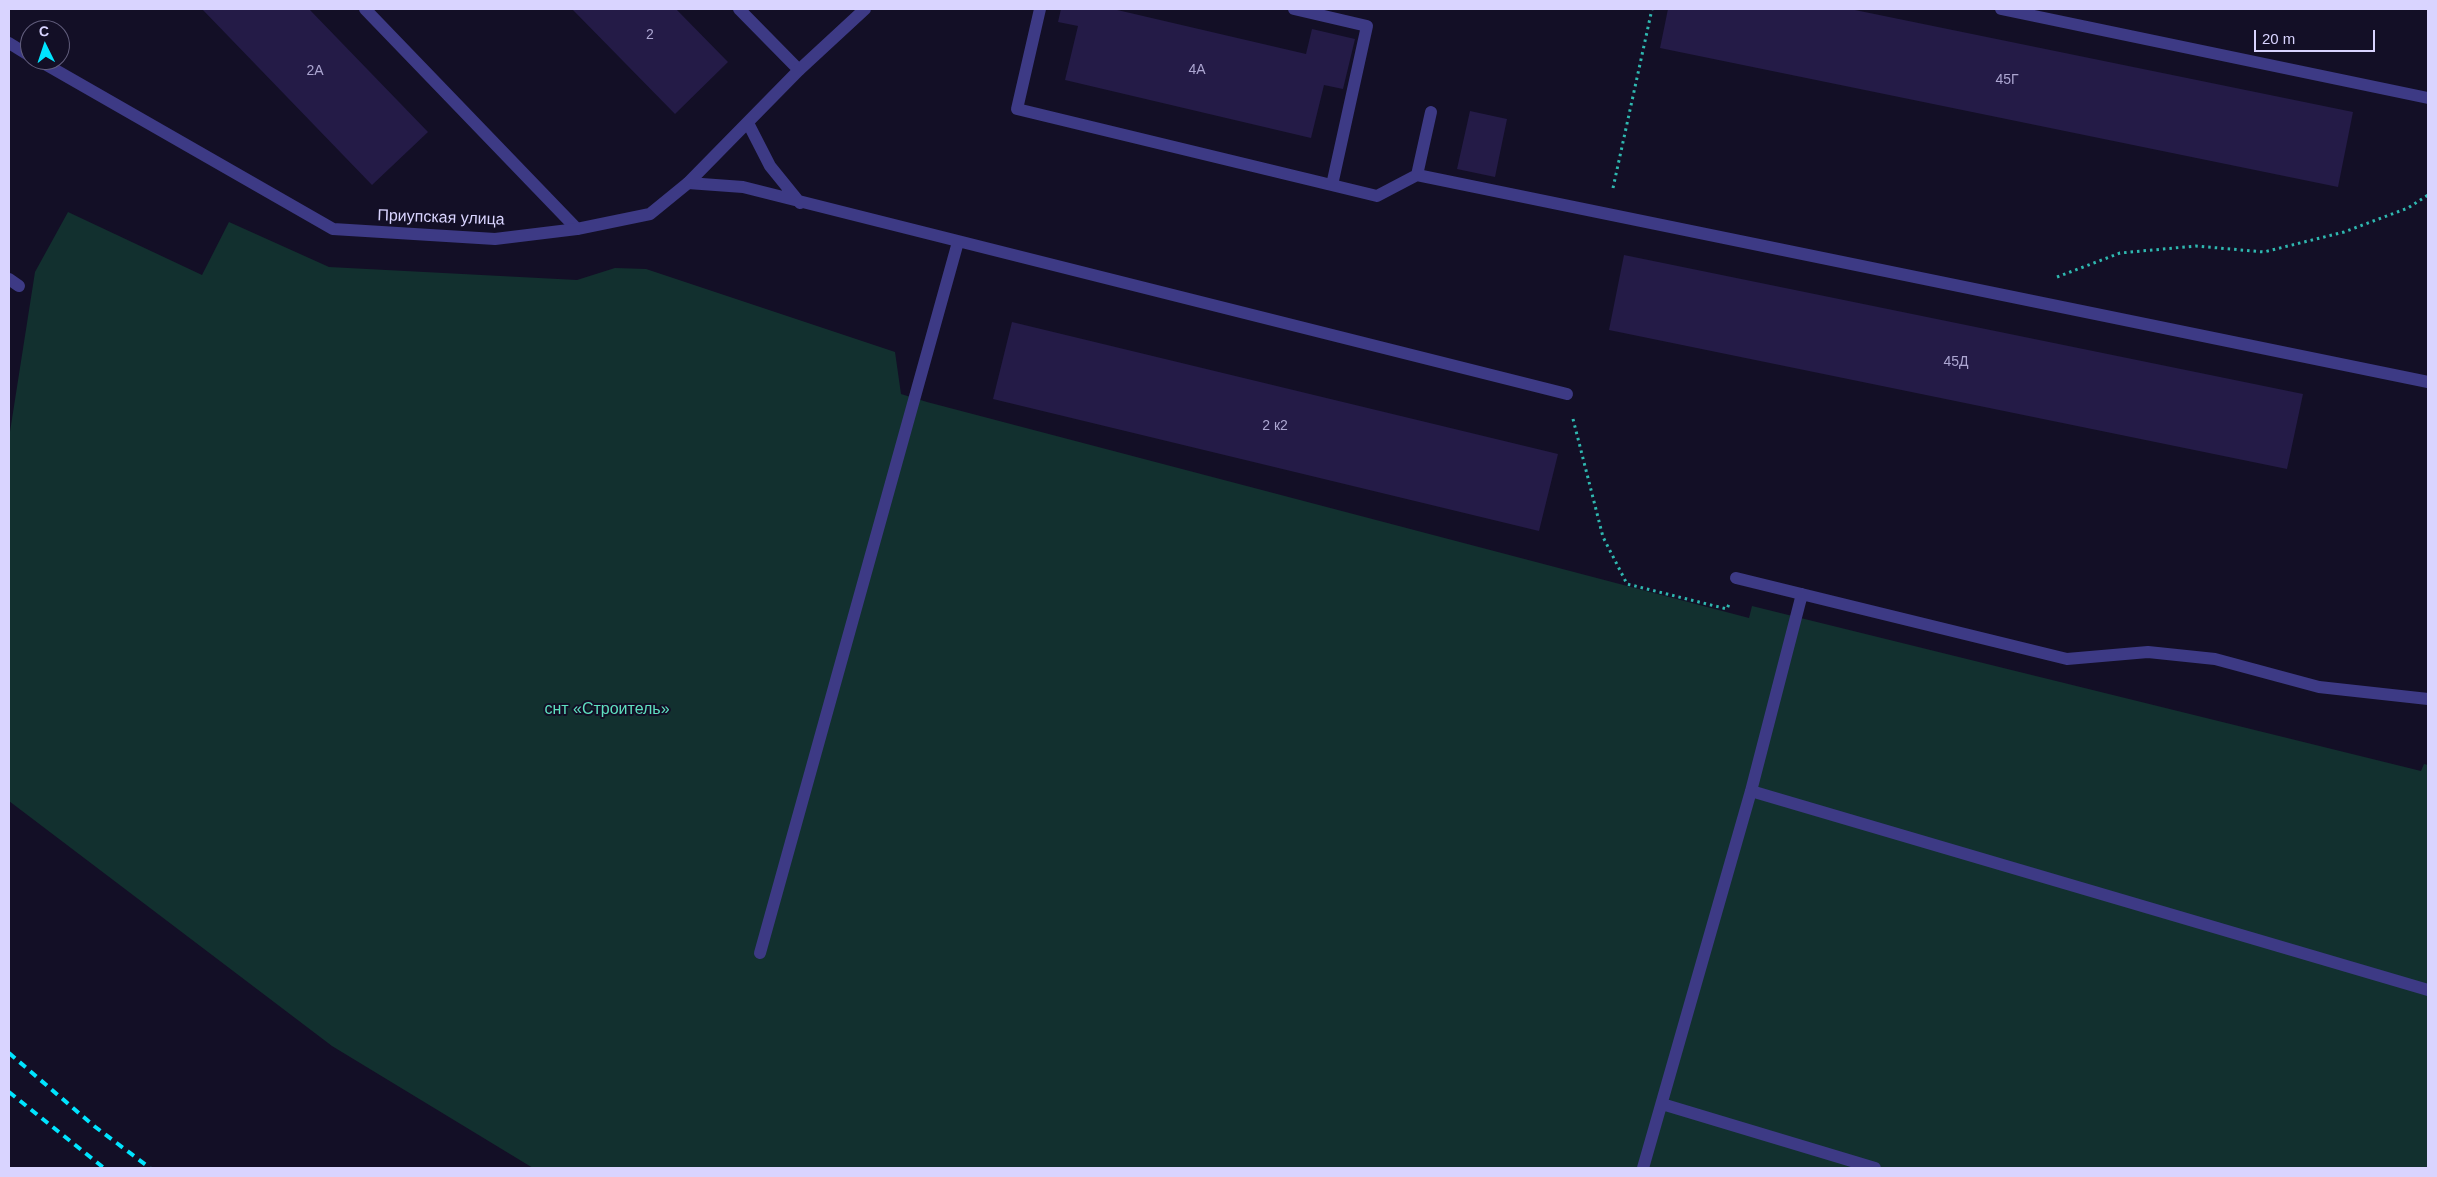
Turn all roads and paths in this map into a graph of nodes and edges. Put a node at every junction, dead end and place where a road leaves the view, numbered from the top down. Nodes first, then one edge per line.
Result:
1 (365, 9) edge
2 (739, 9) edge
3 (864, 9) edge
4 (1040, 9) edge
5 (1294, 9) edge
6 (1652, 9) edge
7 (2008, 9) edge
8 (9, 43) edge
9 (20, 50) edge
10 (55, 70) edge
11 (799, 70) junction
12 (2428, 98) edge
13 (1431, 112) dead end
14 (748, 123) junction
15 (1418, 175) junction
16 (688, 183) junction
17 (1332, 184) junction
18 (2428, 195) edge
19 (800, 203) junction
20 (1607, 215) junction
21 (577, 229) junction
22 (958, 242) junction
23 (2049, 280) dead end
24 (2428, 382) edge
25 (1567, 394) joint
26 (1736, 578) joint
27 (1802, 594) junction
28 (2428, 698) edge
29 (1751, 791) junction
30 (760, 953) dead end
31 (2428, 990) edge
32 (1662, 1104) junction
33 (1643, 1168) edge
34 (1875, 1168) edge

1 - 21 street
2 - 11 street
3 - 11 street, Приупская улица
4 - 17 street
5 - 17 street
6 - 20 path
7 - 12 street
8 - 9 street
10 - 21 street, Приупская улица
11 - 14 street, Приупская улица
13 - 15 street
14 - 16 street, Приупская улица
14 - 19 street
15 - 17 street
15 - 20 street
16 - 19 street
16 - 21 street, Приупская улица
18 - 23 path
19 - 22 street
20 - 24 street
22 - 25 street
22 - 30 street
25 - 26 path
26 - 27 street
27 - 28 street
27 - 29 street
29 - 31 street
29 - 32 street
32 - 33 street
32 - 34 street

